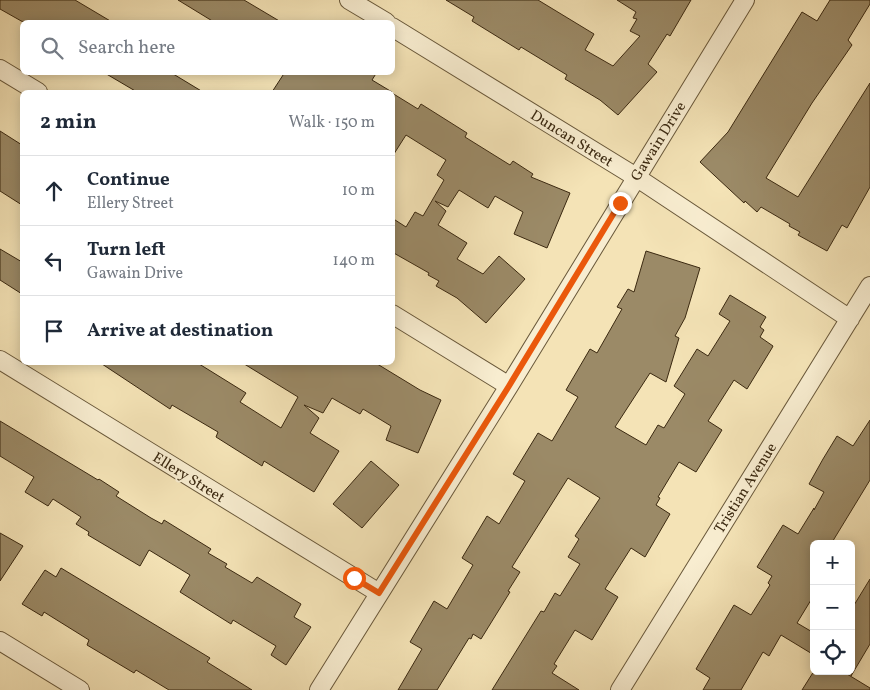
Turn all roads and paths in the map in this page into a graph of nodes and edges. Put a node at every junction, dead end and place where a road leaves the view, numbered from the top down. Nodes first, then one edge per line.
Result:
1 (349, 0) edge
2 (745, 0) edge
3 (383, 20) edge
4 (395, 29) edge
5 (0, 69) edge
6 (35, 90) edge
7 (636, 177) junction
8 (870, 286) edge
9 (395, 316) edge
10 (850, 319) junction
11 (0, 360) edge
12 (509, 386) junction
13 (379, 593) junction
14 (0, 641) edge
15 (80, 690) edge
16 (319, 690) edge
17 (620, 690) edge

1 - 3 street
2 - 7 street, Gawain Drive
4 - 7 street, Duncan Street
5 - 6 street
7 - 10 street, Duncan Street
7 - 12 street, Gawain Drive
8 - 10 street, Tristian Avenue
9 - 12 street
10 - 17 street, Tristian Avenue
11 - 13 street, Ellery Street
12 - 13 street, Gawain Drive
13 - 16 street, Gawain Drive
14 - 15 street

